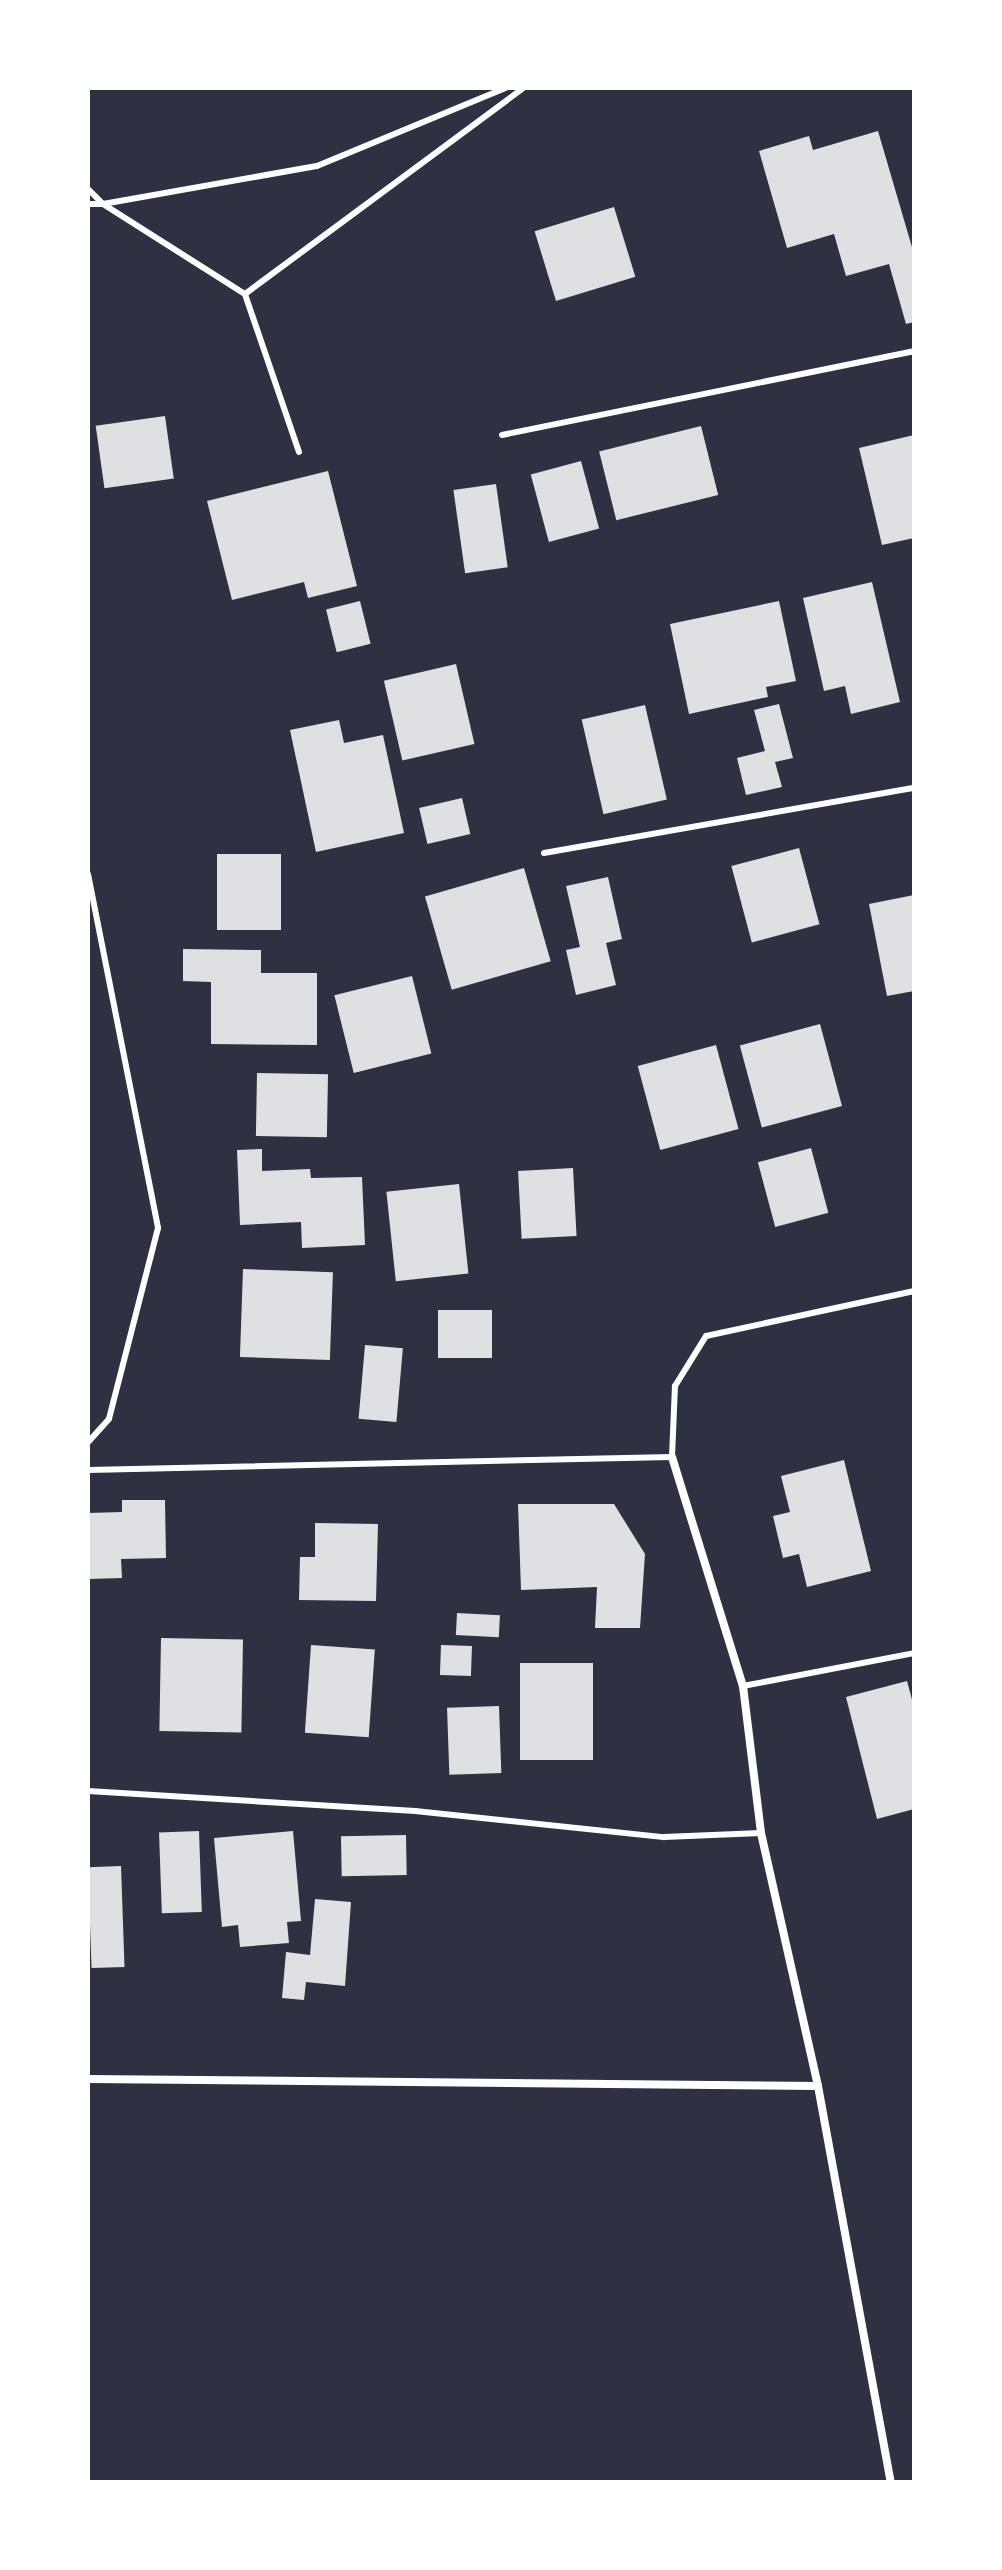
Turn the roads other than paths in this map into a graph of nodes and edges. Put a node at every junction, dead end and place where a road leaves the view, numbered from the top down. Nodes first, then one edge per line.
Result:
1 (505, 88) edge
2 (523, 88) edge
3 (88, 189) edge
4 (88, 204) edge
5 (103, 204) junction
6 (245, 294) junction
7 (914, 351) edge
8 (502, 435) dead end
9 (299, 452) dead end
10 (914, 788) edge
11 (544, 853) dead end
12 (88, 874) edge
13 (914, 1291) edge
14 (88, 1442) edge
15 (672, 1457) junction
16 (88, 1470) edge
17 (914, 1653) edge
18 (743, 1686) junction
19 (88, 1791) edge
20 (761, 1833) junction
21 (88, 2079) edge
22 (818, 2086) junction
23 (891, 2482) edge

1 - 5 lane
2 - 6 lane
3 - 5 lane
4 - 5 lane
5 - 6 lane
6 - 9 lane
7 - 8 lane
10 - 11 lane
12 - 14 lane
13 - 15 lane
15 - 16 lane
15 - 18 street
17 - 18 lane
18 - 20 street
19 - 20 lane
20 - 22 street
21 - 22 street
22 - 23 street

